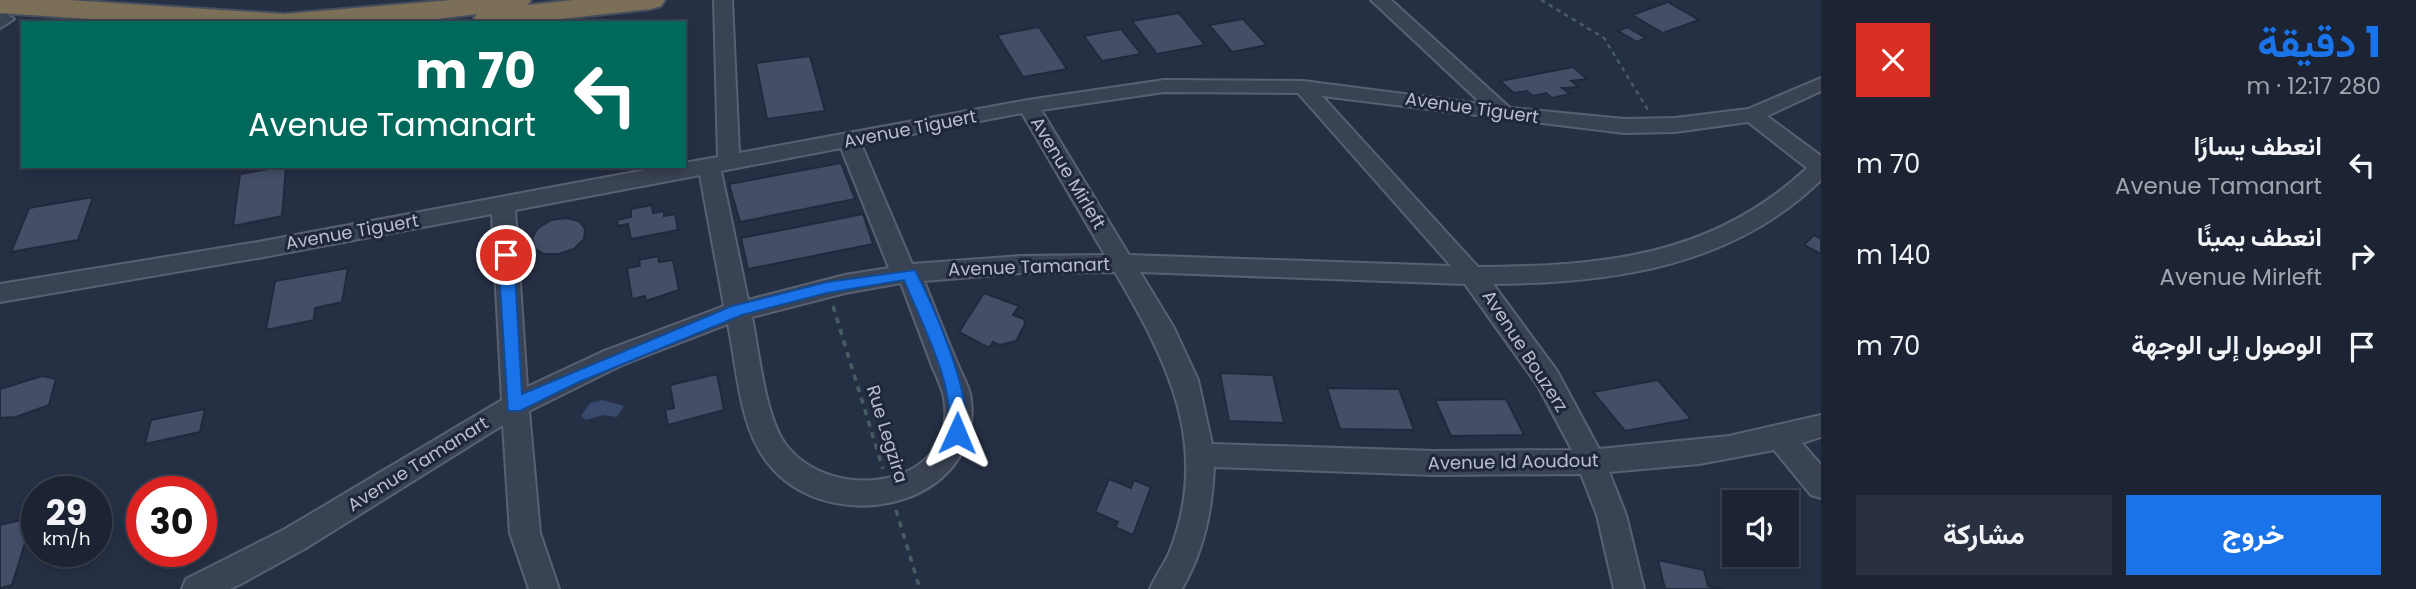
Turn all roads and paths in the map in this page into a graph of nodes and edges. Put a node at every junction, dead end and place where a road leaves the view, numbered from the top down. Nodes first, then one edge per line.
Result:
1 (517, 0) edge
2 (651, 0) edge
3 (723, 0) edge
4 (1380, 0) edge
5 (1541, 0) edge
6 (1, 16) edge
7 (46, 21) edge
8 (203, 21) edge
9 (311, 21) edge
10 (467, 21) edge
11 (1821, 85) edge
12 (1303, 87) junction
13 (1028, 106) junction
14 (1504, 113) junction
15 (1752, 115) junction
16 (1658, 125) junction
17 (849, 141) junction
18 (719, 164) junction
19 (1821, 167) edge
20 (503, 205) junction
21 (1124, 263) junction
22 (906, 274) junction
23 (1476, 278) junction
24 (827, 287) junction
25 (0, 293) edge
26 (738, 310) junction
27 (514, 405) junction
28 (1821, 426) edge
29 (1781, 438) junction
30 (1201, 455) junction
31 (1589, 461) junction
32 (1821, 486) edge
33 (890, 492) junction
34 (197, 589) edge
35 (544, 589) edge
36 (920, 589) edge
37 (1165, 589) edge
38 (1629, 589) edge

1 - 9 highway
2 - 10 highway
3 - 18 street
4 - 14 street
5 - 16 path
6 - 7 highway
6 - 8 highway
11 - 15 street, Avenue Tiguert
12 - 13 street, Avenue Tiguert
12 - 14 street, Avenue Tiguert
12 - 23 street, Avenue Bouzerz
13 - 17 street, Avenue Tiguert
13 - 21 street, Avenue Mirleft
14 - 16 street, Avenue Tiguert
15 - 16 street, Avenue Tiguert
15 - 19 street
17 - 18 street, Avenue Tiguert
17 - 22 street
18 - 20 street, Avenue Tiguert
18 - 26 street
19 - 23 street, Avenue Tamanart
20 - 25 street, Avenue Tiguert
20 - 27 street
21 - 22 street, Avenue Tamanart
21 - 23 street, Avenue Tamanart
21 - 30 street, Avenue Mirleft
22 - 24 street, Avenue Tamanart
22 - 33 street
23 - 31 street, Avenue Bouzerz
24 - 26 street, Avenue Tamanart
24 - 33 path, Rue Legzira
26 - 27 street, Avenue Tamanart
26 - 33 street
27 - 34 street, Avenue Tamanart
27 - 35 street
28 - 29 street, Avenue Id Aoudout
29 - 31 street, Avenue Id Aoudout
29 - 32 street
30 - 31 street, Avenue Id Aoudout
30 - 37 street, Avenue Mirleft
31 - 38 street, Avenue Bouzerz
33 - 36 path, Rue Legzira

